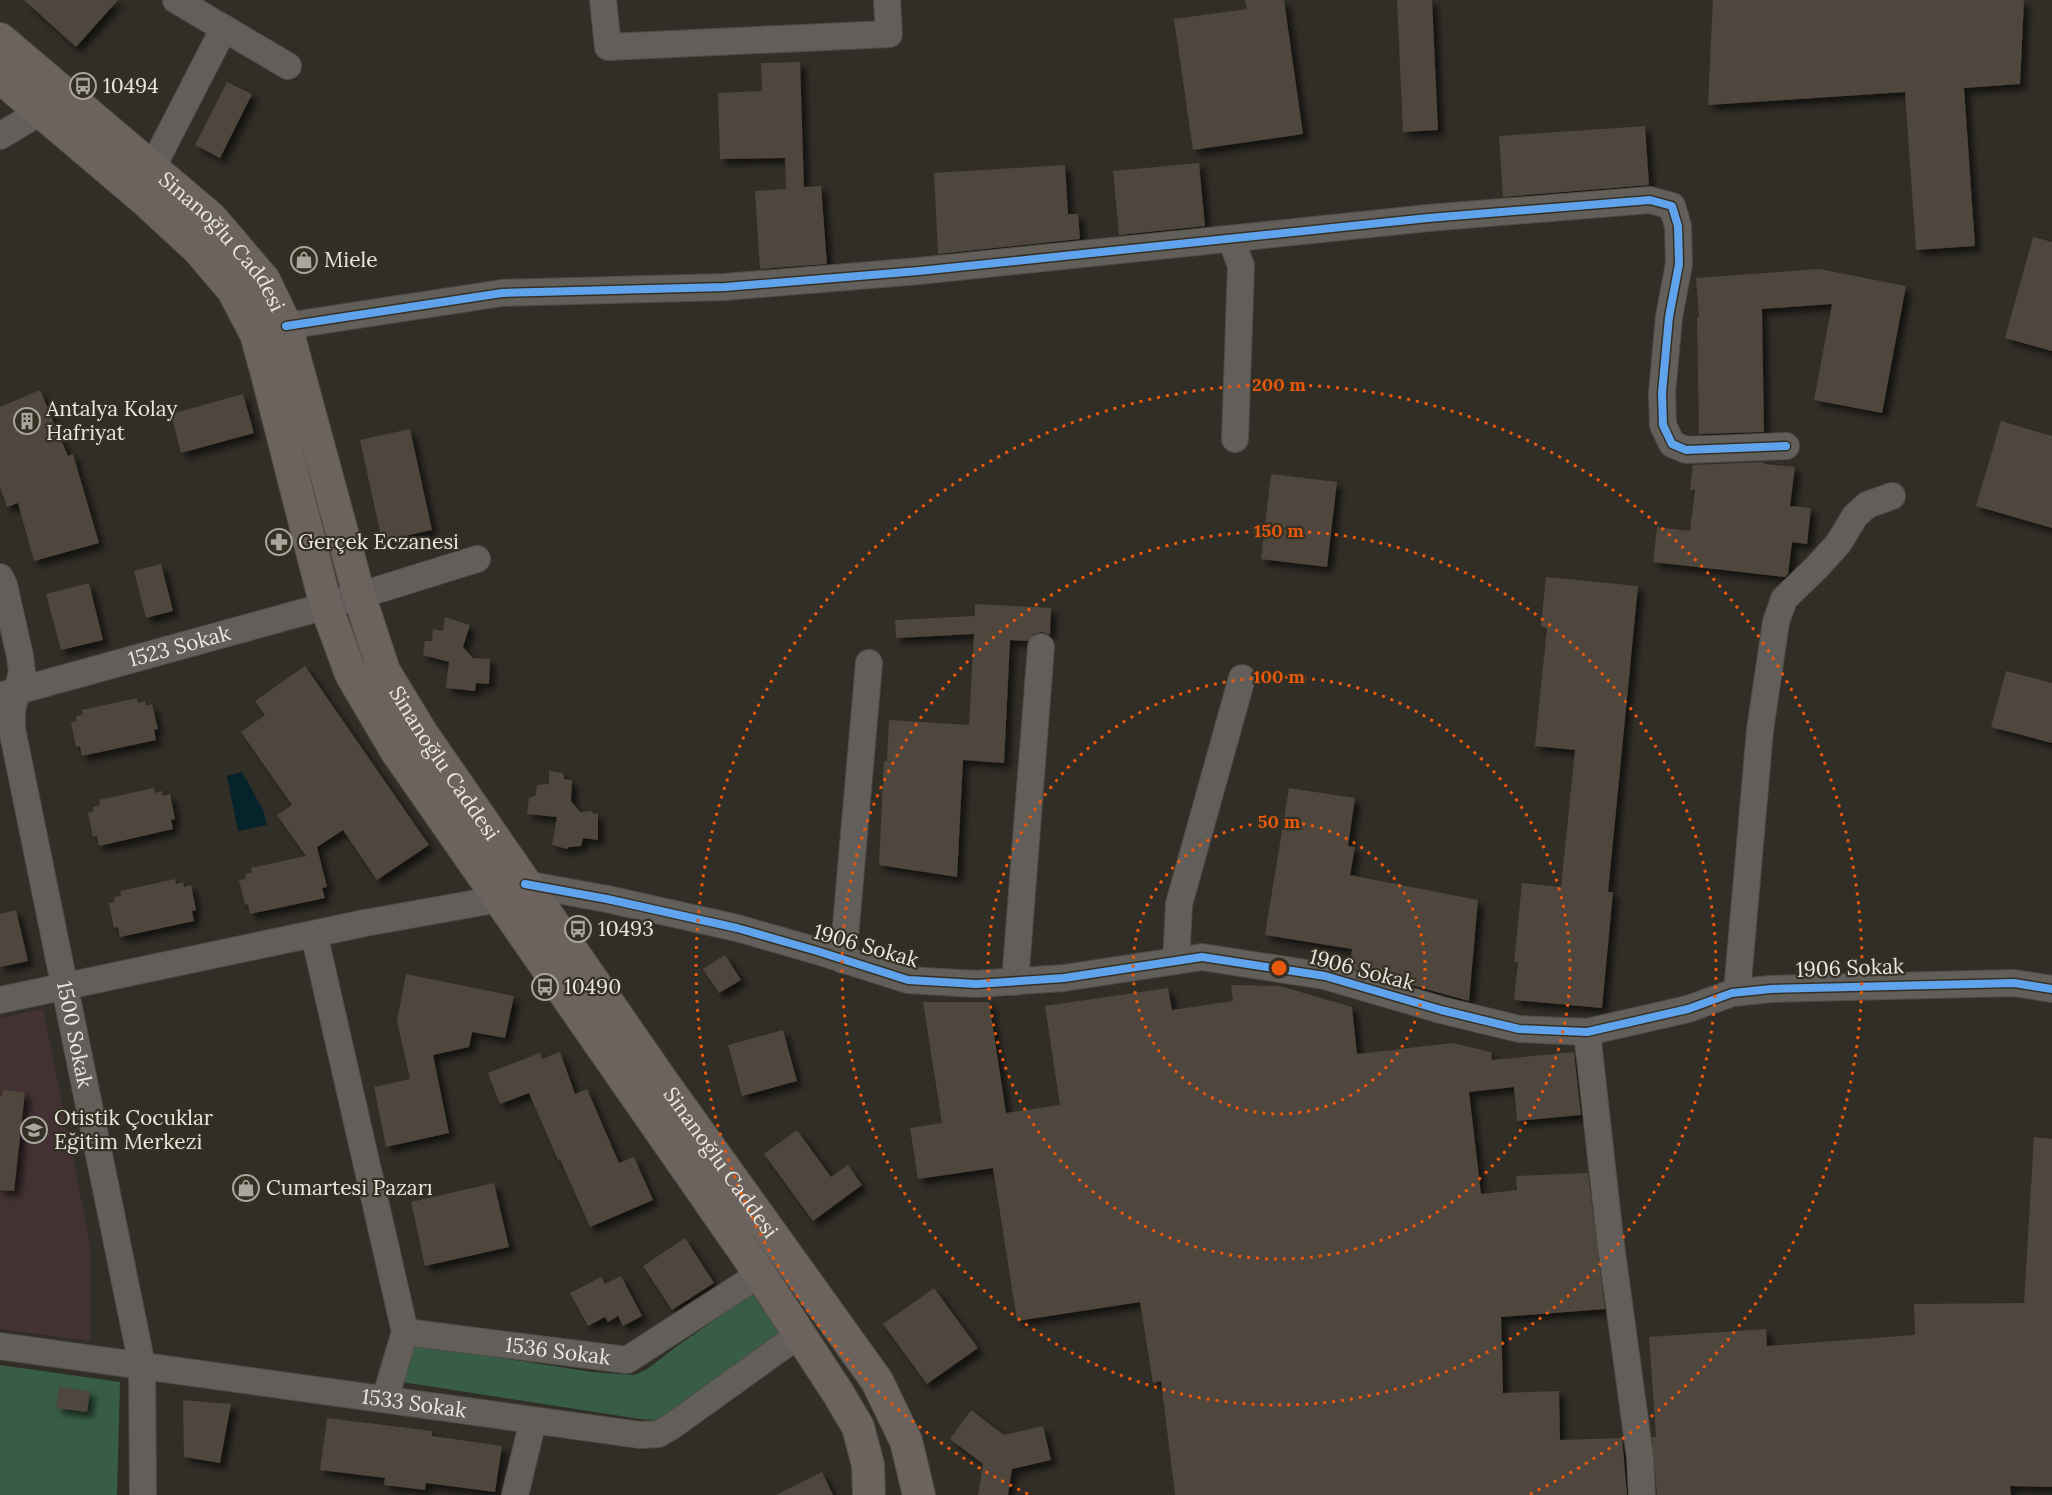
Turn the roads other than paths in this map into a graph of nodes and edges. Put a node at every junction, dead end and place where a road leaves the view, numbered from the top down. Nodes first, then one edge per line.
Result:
1 (176, 0) edge
2 (603, 0) edge
3 (887, 0) edge
4 (224, 28) junction
5 (0, 39) edge
6 (288, 66) dead end
7 (0, 77) edge
8 (40, 112) junction
9 (0, 136) edge
10 (152, 168) junction
11 (1231, 239) junction
12 (286, 326) junction
13 (1235, 439) dead end
14 (1786, 446) dead end
15 (1892, 496) dead end
16 (477, 559) dead end
17 (0, 577) edge
18 (359, 595) junction
19 (326, 606) junction
20 (1041, 647) dead end
21 (869, 663) dead end
22 (1242, 678) dead end
23 (8, 693) edge
24 (512, 891) junction
25 (314, 934) junction
26 (843, 960) junction
27 (1176, 961) junction
28 (1015, 982) junction
29 (65, 986) junction
30 (2052, 989) edge
31 (1737, 992) junction
32 (0, 1000) edge
33 (1587, 1032) junction
34 (760, 1274) junction
35 (405, 1332) junction
36 (800, 1334) junction
37 (0, 1346) edge
38 (142, 1365) junction
39 (385, 1399) junction
40 (533, 1421) junction
41 (143, 1495) edge
42 (515, 1495) edge
43 (868, 1495) edge
44 (919, 1495) edge
45 (1642, 1495) edge

1 - 4 street
2 - 3 street
4 - 6 street
4 - 10 street
5 - 10 main road, Si̇nanoğlu Caddesi
7 - 8 main road, Si̇nanoğlu Caddesi
8 - 9 street
8 - 19 main road, Si̇nanoğlu Caddesi
10 - 12 main road, Si̇nanoğlu Caddesi
11 - 12 street
11 - 13 street
11 - 14 street
12 - 18 main road, Si̇nanoğlu Caddesi
15 - 31 street
16 - 18 street, 1523 Sokak
17 - 23 street, 1500 Sokak
18 - 19 street, 1523 Sokak
18 - 24 main road, Si̇nanoğlu Caddesi
19 - 23 street, 1523 Sokak
19 - 24 main road, Si̇nanoğlu Caddesi
20 - 28 street
21 - 26 street
22 - 27 street
23 - 29 street, 1500 Sokak
24 - 25 street
24 - 26 street, 1906 Sokak
24 - 34 main road, Si̇nanoğlu Caddesi
24 - 44 main road, Si̇nanoğlu Caddesi
25 - 29 street
25 - 35 street
26 - 28 street, 1906 Sokak
27 - 28 street, 1906 Sokak
27 - 33 street, 1906 Sokak
29 - 32 street
29 - 38 street, 1500 Sokak
30 - 31 street, 1906 Sokak
31 - 33 street, 1906 Sokak
33 - 45 street
34 - 35 street, 1536 Sokak
34 - 36 main road, Si̇nanoğlu Caddesi
35 - 39 street
36 - 40 street, 1533 Sokak
36 - 43 main road, Si̇nanoğlu Caddesi
37 - 38 street, 1533 Sokak
38 - 39 street, 1533 Sokak
38 - 41 street, 1500 Sokak
39 - 40 street, 1533 Sokak
40 - 42 street

